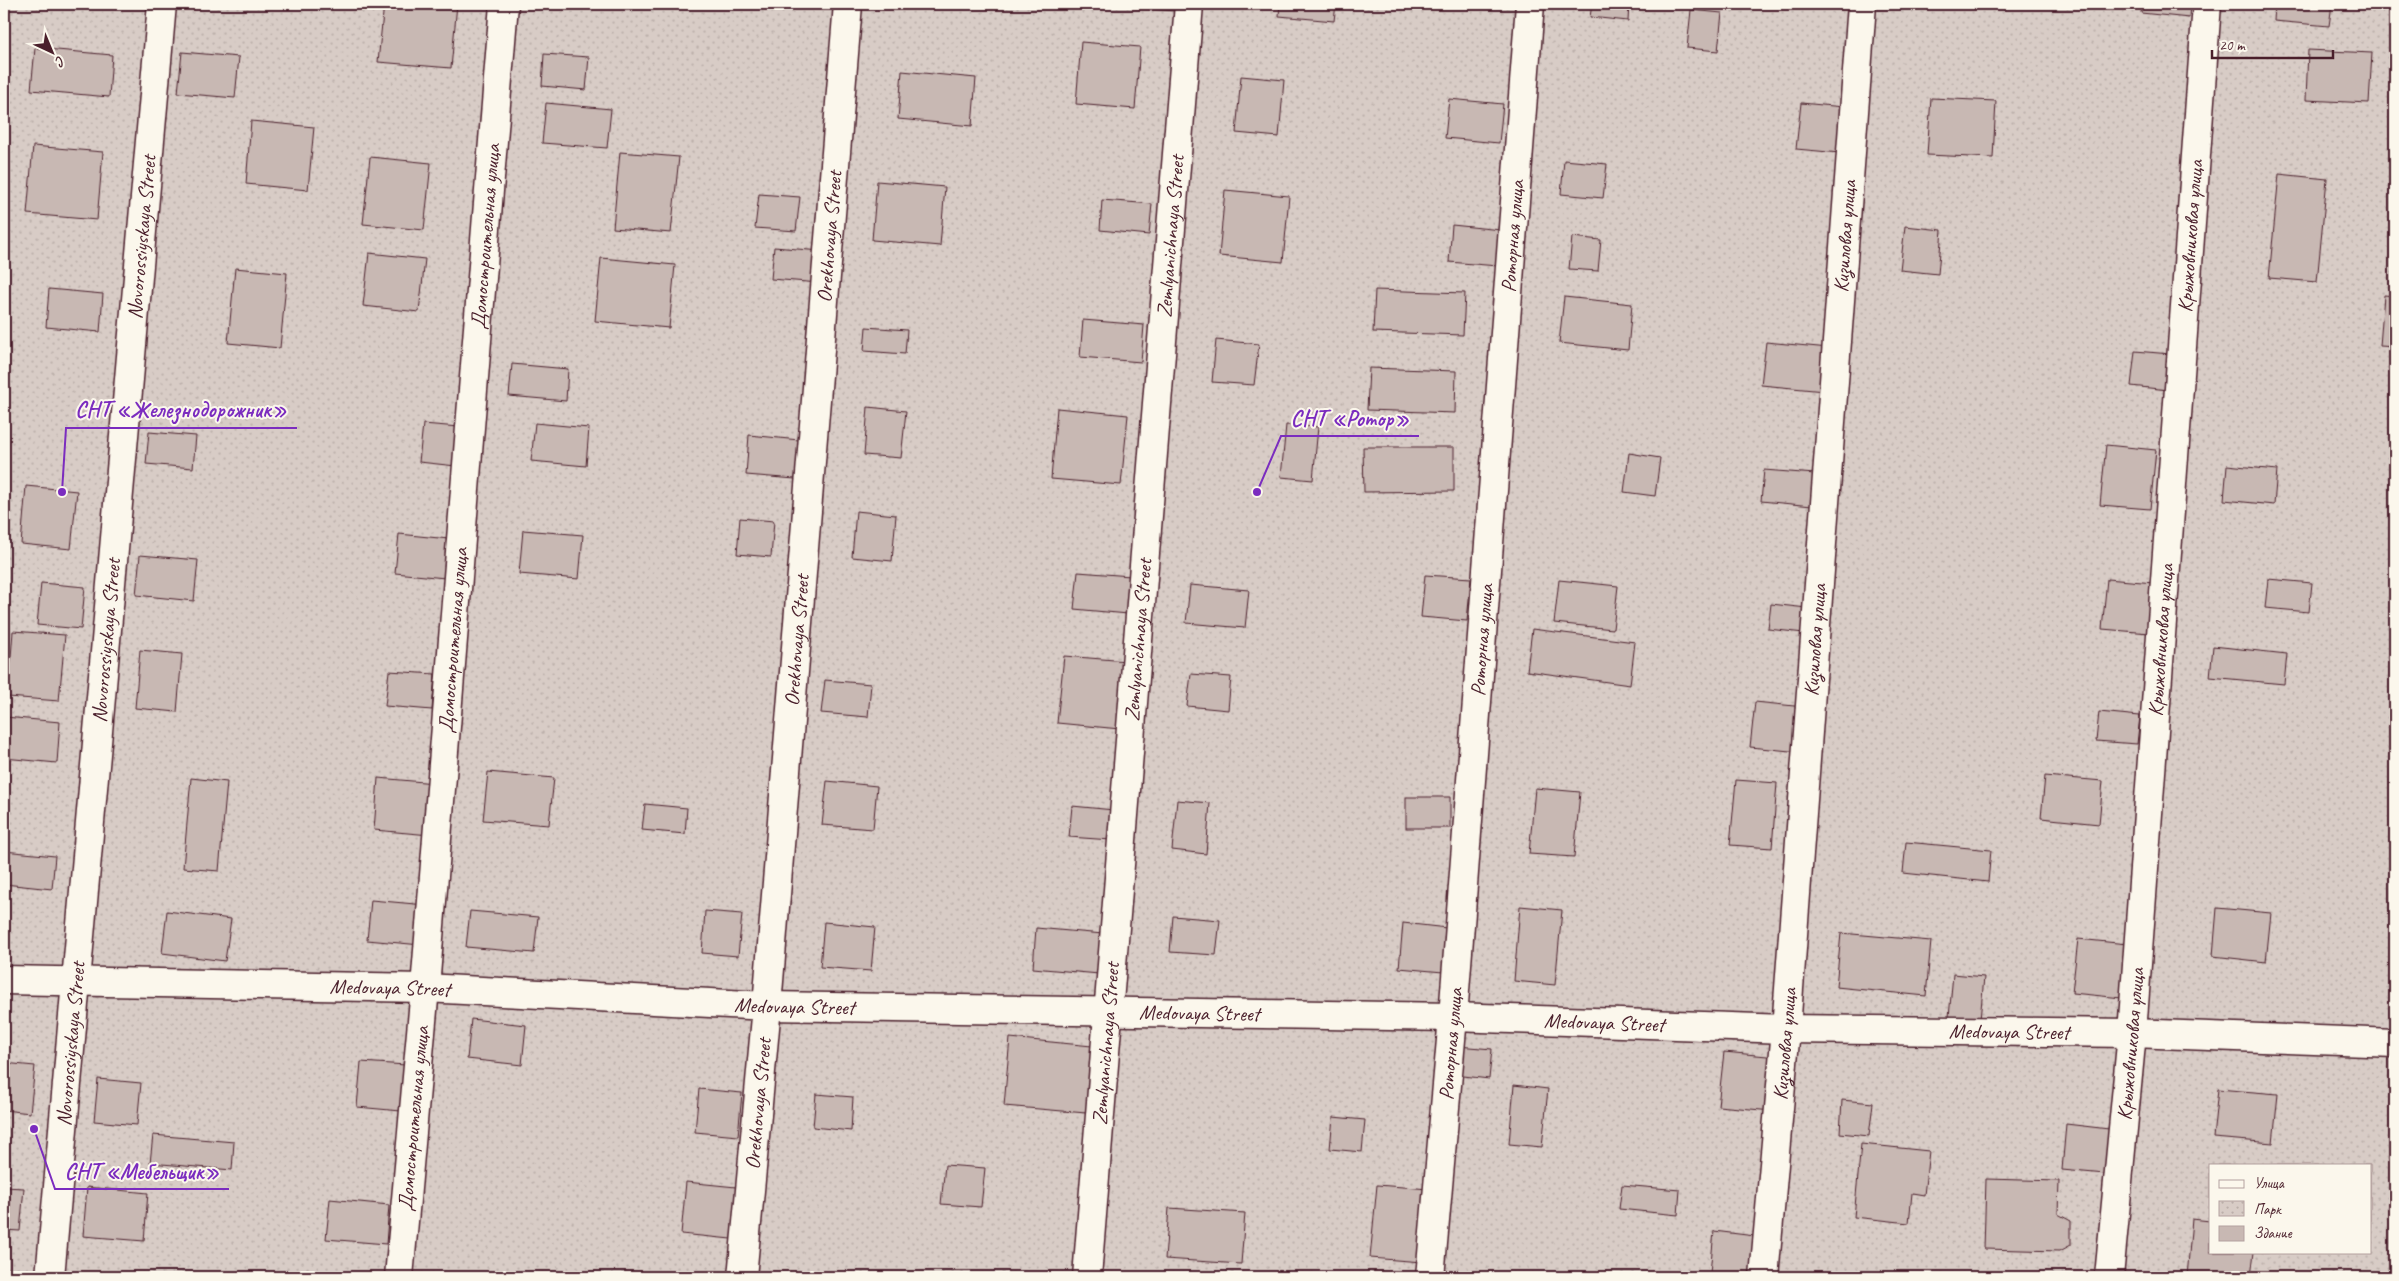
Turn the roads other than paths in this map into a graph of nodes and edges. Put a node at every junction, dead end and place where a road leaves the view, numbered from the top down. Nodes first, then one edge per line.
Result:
1 (162, 4) edge
2 (504, 4) edge
3 (848, 4) edge
4 (1189, 4) edge
5 (1530, 4) edge
6 (1862, 4) edge
7 (2207, 4) edge
8 (4, 980) edge
9 (78, 980) junction
10 (426, 988) junction
11 (767, 1006) junction
12 (1108, 1011) junction
13 (1453, 1017) junction
14 (1786, 1029) junction
15 (2132, 1034) junction
16 (2395, 1043) edge
17 (50, 1277) edge
18 (399, 1277) edge
19 (742, 1277) edge
20 (1087, 1277) edge
21 (1430, 1277) edge
22 (1764, 1277) edge
23 (2108, 1277) edge

1 - 9 street, Novorossiyskaya Street
2 - 10 street, Домостроительная улица
3 - 11 street, Orekhovaya Street
4 - 12 street, Zemlyanichnaya Street
5 - 13 street, Роторная улица
6 - 14 street, Кизиловая улица
7 - 15 street, Крыжовниковая улица
8 - 9 street, Medovaya Street
9 - 10 street, Medovaya Street
9 - 17 street, Novorossiyskaya Street
10 - 11 street, Medovaya Street
10 - 18 street, Домостроительная улица
11 - 12 street, Medovaya Street
11 - 19 street, Orekhovaya Street
12 - 13 street, Medovaya Street
12 - 20 street, Zemlyanichnaya Street
13 - 14 street, Medovaya Street
13 - 21 street, Роторная улица
14 - 15 street, Medovaya Street
14 - 22 street, Кизиловая улица
15 - 16 street, Medovaya Street
15 - 23 street, Крыжовниковая улица

